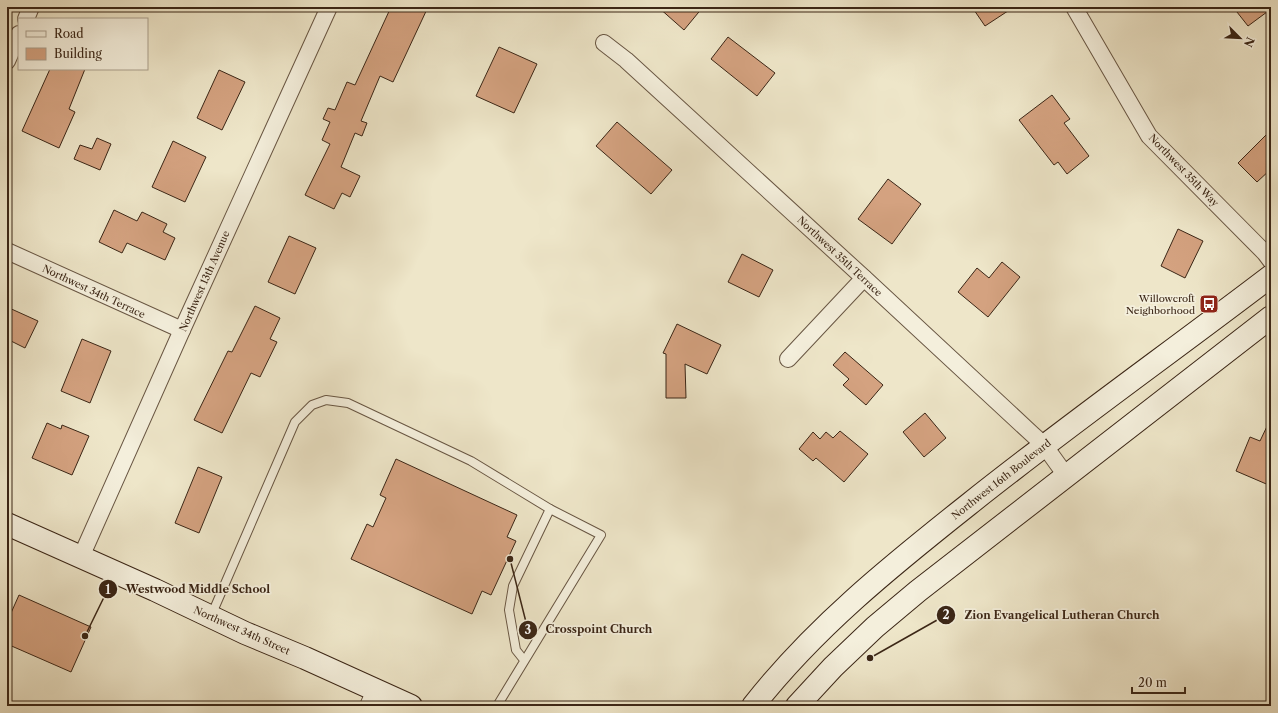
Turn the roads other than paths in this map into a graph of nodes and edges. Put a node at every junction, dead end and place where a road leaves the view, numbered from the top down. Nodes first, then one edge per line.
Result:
1 (31, 7) edge
2 (328, 7) edge
3 (1074, 7) edge
4 (26, 18) edge
5 (18, 36) edge
6 (604, 43) dead end
7 (7, 60) edge
8 (7, 251) edge
9 (1271, 261) edge
10 (1271, 276) edge
11 (864, 278) junction
12 (1271, 317) edge
13 (182, 330) junction
14 (788, 360) dead end
15 (1044, 445) junction
16 (1067, 477) junction
17 (550, 509) junction
18 (7, 524) edge
19 (81, 557) junction
20 (210, 616) junction
21 (524, 660) junction
22 (371, 698) edge
23 (411, 706) edge
24 (497, 706) edge
25 (753, 706) edge
26 (797, 706) edge

1 - 4 street
2 - 13 street, Northwest 13th Avenue
3 - 9 street, Northwest 35th Way
5 - 7 street
6 - 11 street, Northwest 35th Terrace
8 - 13 street, Northwest 34th Terrace
10 - 15 main road, Northwest 16th Boulevard
11 - 14 street
11 - 15 street, Northwest 35th Terrace
12 - 16 main road
13 - 19 street, Northwest 13th Avenue
15 - 16 street, Northwest 35th Terrace
15 - 25 main road, Northwest 16th Boulevard
16 - 26 main road
17 - 20 lane
17 - 21 lane
17 - 21 lane
18 - 19 main road, Northwest 34th Street
19 - 20 main road, Northwest 34th Street
20 - 22 main road, Northwest 34th Street
21 - 24 lane
22 - 23 main road, Northwest 34th Street

